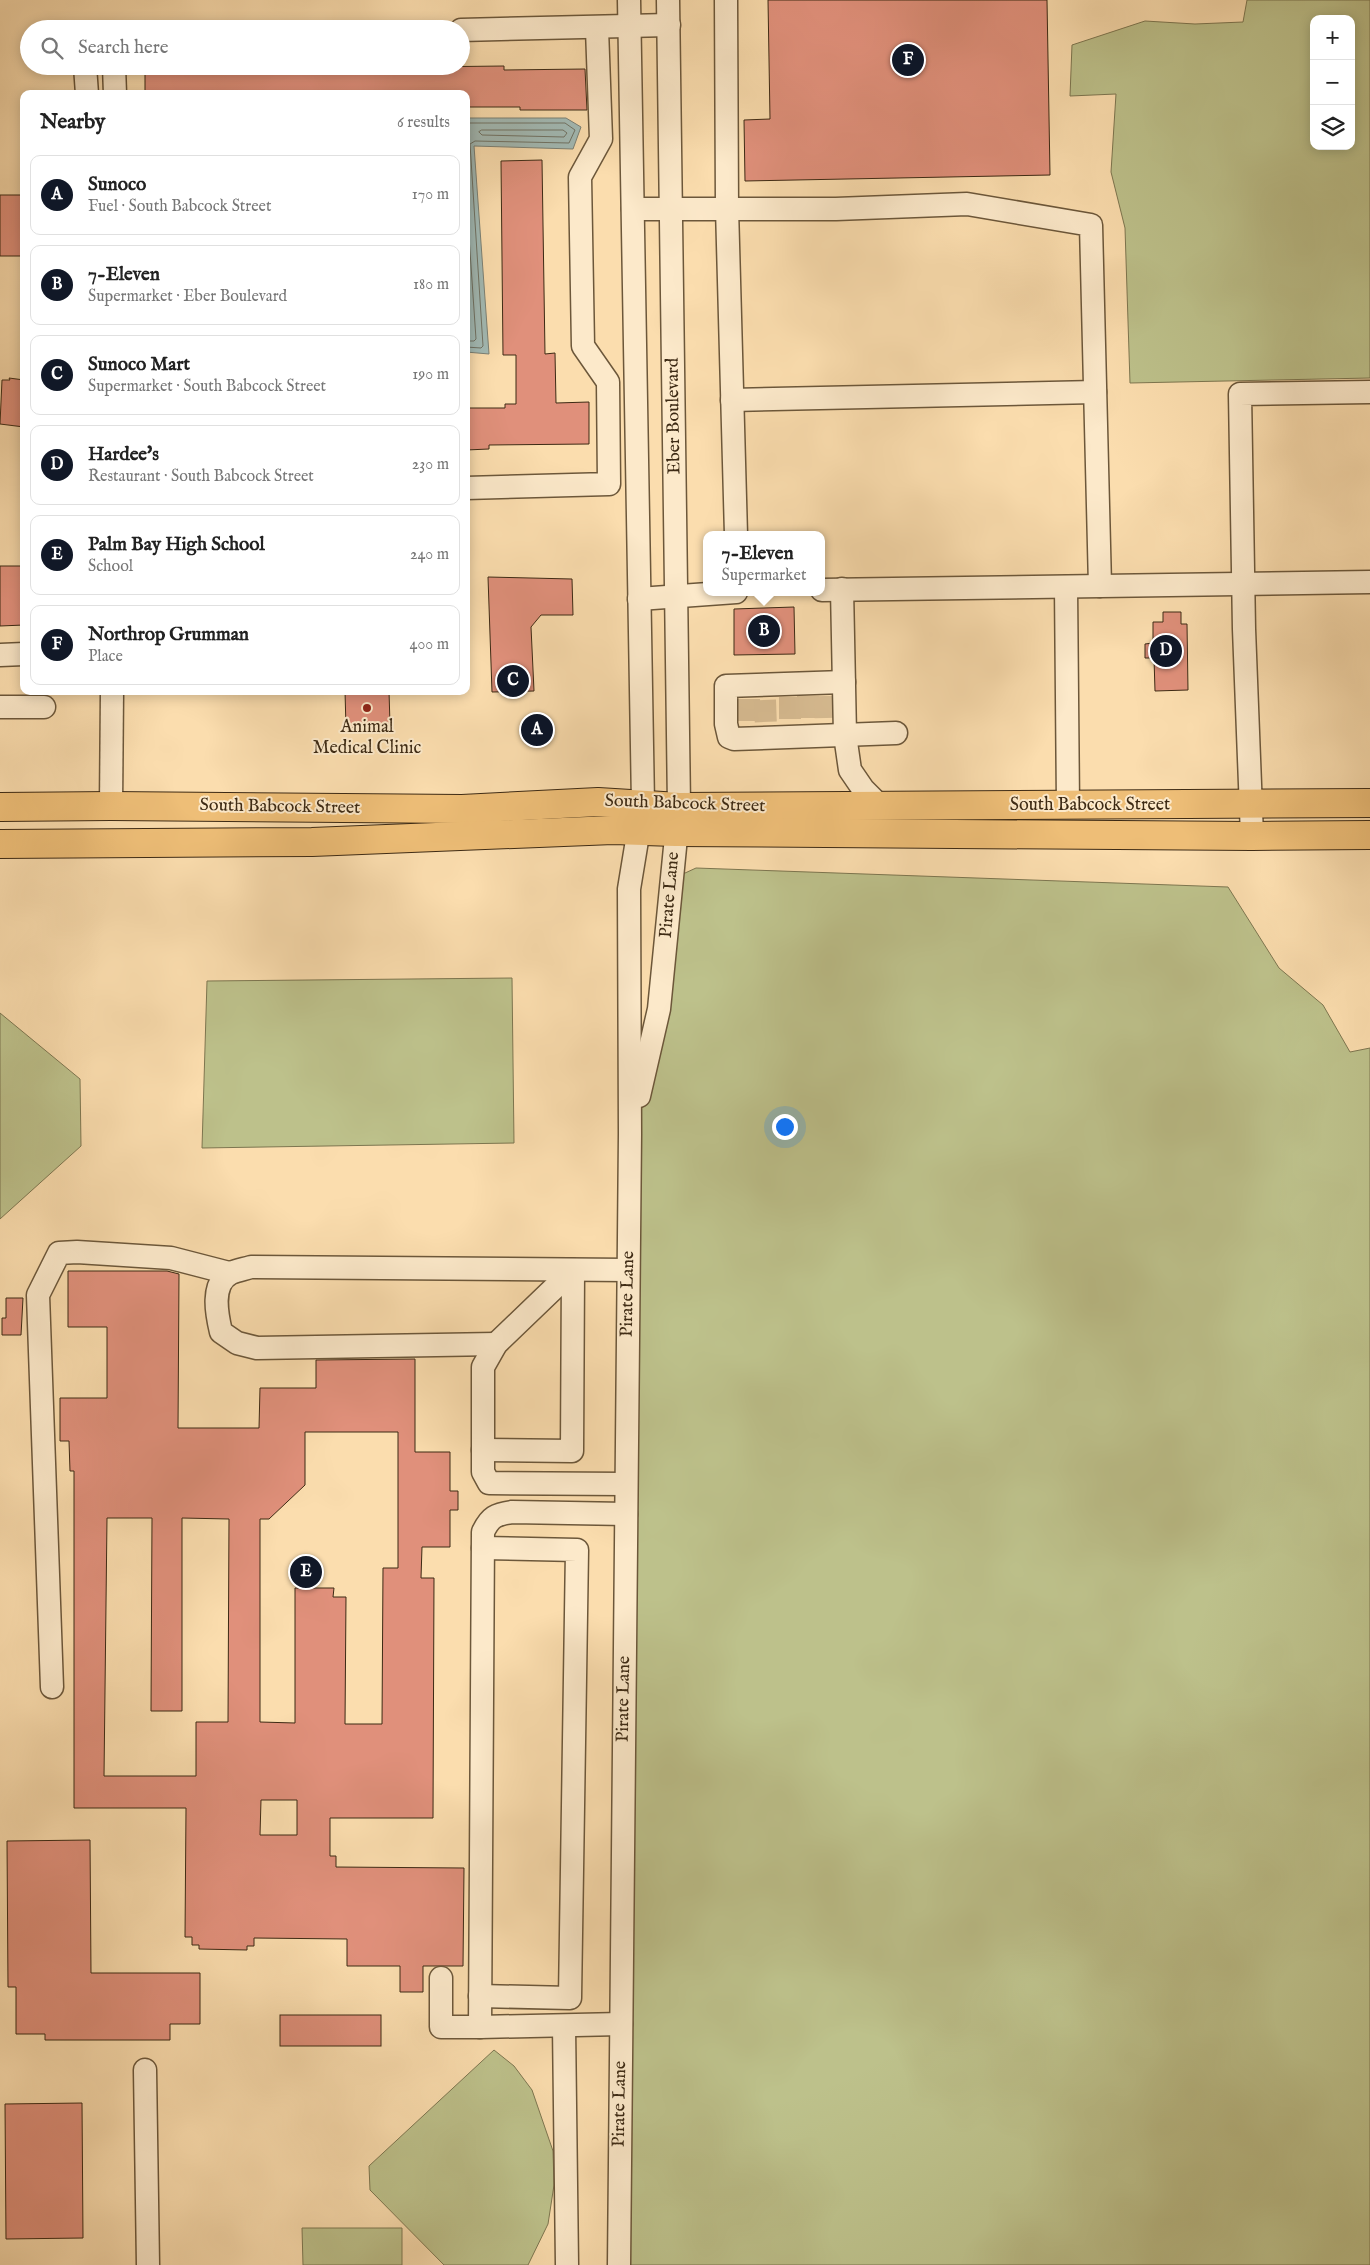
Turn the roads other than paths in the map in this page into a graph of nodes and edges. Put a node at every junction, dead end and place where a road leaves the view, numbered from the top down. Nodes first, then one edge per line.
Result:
1 (629, 0) edge
2 (668, 0) edge
3 (726, 0) edge
4 (668, 25) junction
5 (630, 28) junction
6 (597, 29) junction
7 (470, 30) edge
8 (86, 75) edge
9 (114, 75) edge
10 (87, 90) edge
11 (115, 90) edge
12 (671, 207) junction
13 (727, 208) junction
14 (633, 209) junction
15 (1095, 392) junction
16 (1370, 392) edge
17 (732, 400) junction
18 (610, 484) junction
19 (637, 484) junction
20 (470, 488) edge
21 (736, 531) edge
22 (1370, 582) edge
23 (1244, 583) junction
24 (1100, 586) junction
25 (1066, 587) junction
26 (832, 590) edge
27 (703, 594) edge
28 (676, 596) junction
29 (639, 599) junction
30 (20, 654) edge
31 (0, 655) edge
32 (812, 689) junction
33 (112, 695) edge
34 (44, 706) dead end
35 (0, 707) edge
36 (813, 732) junction
37 (896, 733) dead end
38 (1370, 803) edge
39 (1250, 805) junction
40 (111, 806) junction
41 (880, 806) junction
42 (1068, 806) junction
43 (0, 808) edge
44 (640, 818) junction
45 (677, 820) junction
46 (1370, 835) edge
47 (1252, 836) junction
48 (0, 844) edge
49 (630, 1134) junction
50 (573, 1270) junction
51 (628, 1270) junction
52 (229, 1273) junction
53 (496, 1344) junction
54 (483, 1450) junction
55 (626, 1484) junction
56 (626, 1514) junction
57 (482, 1548) junction
58 (52, 1687) dead end
59 (441, 1978) dead end
60 (480, 1996) junction
61 (621, 2024) junction
62 (564, 2026) junction
63 (480, 2027) junction
64 (145, 2070) dead end
65 (148, 2265) edge
66 (567, 2265) edge
67 (618, 2265) edge

1 - 5 street
2 - 4 street, Eber Boulevard
3 - 13 street
4 - 5 street
4 - 12 street, Eber Boulevard
5 - 6 street
5 - 14 street
6 - 7 street
6 - 18 street
8 - 10 street
9 - 11 street
12 - 13 street
12 - 14 street
12 - 28 street, Eber Boulevard
13 - 15 street
13 - 17 street
14 - 19 street
15 - 17 street
15 - 24 street
16 - 23 street
17 - 21 street
18 - 19 street
18 - 20 street
19 - 29 street
22 - 23 street
23 - 24 street
23 - 39 street
24 - 25 street
25 - 26 street
25 - 42 street
26 - 32 street
27 - 28 street
28 - 29 street
28 - 45 street, Eber Boulevard
29 - 44 street
30 - 31 street
32 - 36 street
32 - 36 street
33 - 40 street
34 - 35 street
36 - 37 street
36 - 41 street
38 - 39 main road, South Babcock Street
39 - 42 main road, South Babcock Street
39 - 47 street
40 - 43 main road, South Babcock Street
40 - 44 main road, South Babcock Street
41 - 42 main road, South Babcock Street
41 - 45 main road, South Babcock Street
44 - 45 main road, South Babcock Street
44 - 48 main road, South Babcock Street
44 - 49 street, Pirate Lane
45 - 47 main road, South Babcock Street
45 - 49 street, Pirate Lane
46 - 47 main road, South Babcock Street
49 - 51 street, Pirate Lane
50 - 51 street
50 - 52 street
50 - 53 street
50 - 54 street
51 - 55 street, Pirate Lane
52 - 53 street
52 - 58 street
53 - 54 street
54 - 55 street
55 - 56 street, Pirate Lane
56 - 57 street
56 - 61 street, Pirate Lane
57 - 60 street
57 - 60 street
59 - 63 street
60 - 63 street
61 - 62 street
61 - 67 street, Pirate Lane
62 - 63 street
62 - 66 street
64 - 65 street

